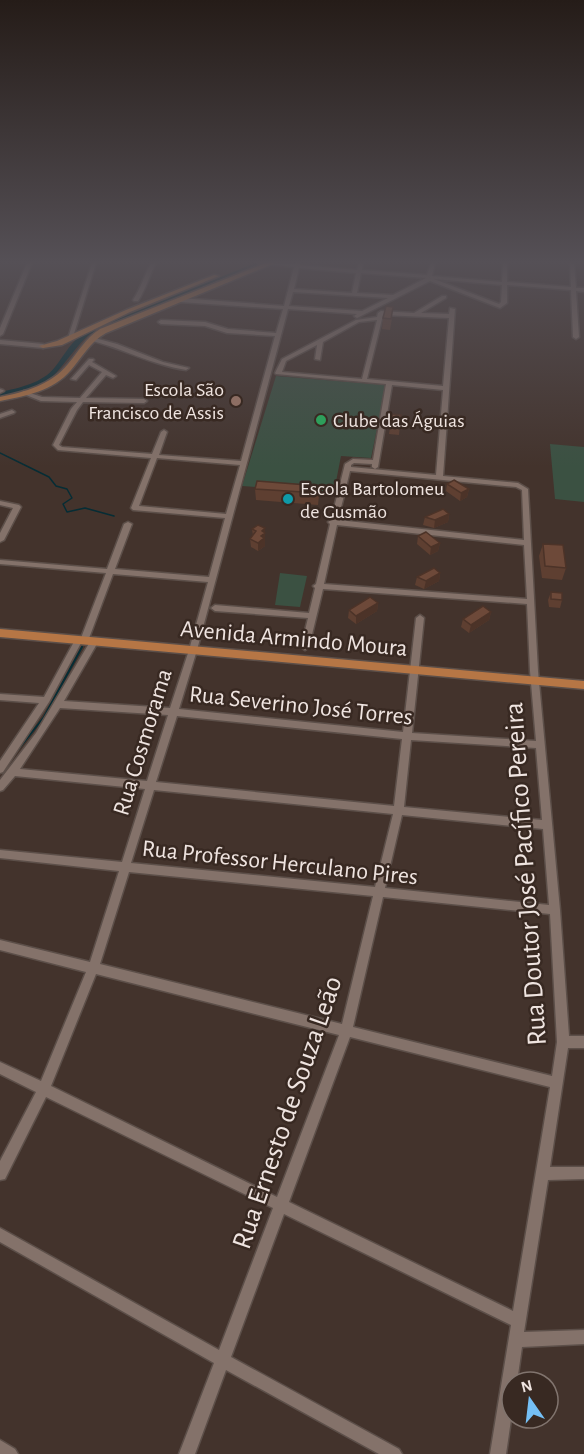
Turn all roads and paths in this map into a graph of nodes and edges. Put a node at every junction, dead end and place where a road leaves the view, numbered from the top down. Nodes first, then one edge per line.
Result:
1 (72, 331) edge
2 (82, 331) edge
3 (110, 331) edge
4 (227, 331) edge
5 (279, 331) edge
6 (328, 331) edge
7 (340, 331) edge
8 (376, 331) edge
9 (451, 331) edge
10 (576, 331) edge
11 (278, 335) junction
12 (70, 337) junction
13 (576, 337) dead end
14 (91, 339) junction
15 (320, 341) junction
16 (0, 342) edge
17 (43, 346) junction
18 (73, 349) junction
19 (272, 359) junction
20 (318, 359) dead end
21 (186, 368) dead end
22 (105, 372) junction
23 (113, 376) dead end
24 (74, 379) dead end
25 (364, 381) junction
26 (389, 383) junction
27 (447, 388) junction
28 (24, 393) junction
29 (0, 399) edge
30 (81, 401) junction
31 (144, 401) dead end
32 (12, 412) dead end
33 (0, 416) edge
34 (164, 432) dead end
35 (154, 457) junction
36 (244, 462) junction
37 (376, 462) junction
38 (346, 469) junction
39 (374, 472) junction
40 (439, 478) junction
41 (0, 502) edge
42 (230, 516) junction
43 (332, 522) junction
44 (128, 524) dead end
45 (0, 540) edge
46 (528, 543) junction
47 (0, 562) edge
48 (111, 572) junction
49 (212, 580) junction
50 (317, 586) junction
51 (530, 602) junction
52 (215, 608) dead end
53 (311, 616) junction
54 (420, 618) dead end
55 (0, 633) edge
56 (85, 641) junction
57 (305, 647) dead end
58 (193, 650) junction
59 (416, 670) junction
60 (535, 681) junction
61 (583, 685) edge
62 (0, 697) edge
63 (46, 700) junction
64 (57, 704) junction
65 (173, 712) junction
66 (409, 736) junction
67 (540, 745) junction
68 (0, 769) edge
69 (13, 772) junction
70 (151, 784) junction
71 (0, 788) edge
72 (399, 808) junction
73 (547, 825) junction
74 (0, 854) edge
75 (126, 868) junction
76 (381, 892) junction
77 (555, 910) junction
78 (0, 945) edge
79 (93, 969) junction
80 (346, 1032) junction
81 (563, 1042) junction
82 (584, 1042) edge
83 (0, 1068) edge
84 (557, 1083) junction
85 (44, 1088) junction
86 (584, 1173) edge
87 (0, 1174) edge
88 (542, 1174) junction
89 (280, 1207) junction
90 (0, 1234) edge
91 (518, 1321) junction
92 (584, 1336) edge
93 (516, 1340) junction
94 (222, 1360) junction
95 (0, 1448) edge
96 (10, 1454) edge
97 (187, 1454) edge
98 (394, 1454) edge
99 (498, 1454) edge

1 - 12 street
2 - 12 main road
3 - 14 main road
4 - 11 street
5 - 11 street, Rua Cosmorama
6 - 19 street
7 - 15 street
8 - 25 street
9 - 27 street
10 - 13 street
11 - 19 street, Rua Cosmorama
12 - 17 main road
14 - 18 main road
14 - 21 street
15 - 20 street
15 - 25 street
16 - 17 street
17 - 18 main road
18 - 28 main road
19 - 36 street, Rua Cosmorama
22 - 23 street
22 - 24 street
22 - 30 street
25 - 26 street
26 - 27 street
26 - 37 street
27 - 40 street
28 - 29 main road
28 - 30 street
30 - 31 street
30 - 35 street
32 - 33 street
34 - 35 street
35 - 36 street
35 - 42 street
36 - 42 street, Rua Cosmorama
37 - 38 street
37 - 39 street
38 - 39 street
38 - 43 street
39 - 40 street
40 - 46 street, Rua Doutor José Pacífico Pereira
41 - 45 street
42 - 49 street, Rua Cosmorama
43 - 46 street
43 - 50 street
44 - 48 street
46 - 51 street, Rua Doutor José Pacífico Pereira
47 - 48 street
48 - 49 street
48 - 56 street
49 - 58 street, Rua Cosmorama
50 - 51 street
50 - 53 street
51 - 60 street, Rua Doutor José Pacífico Pereira
52 - 53 street
53 - 57 street
54 - 59 street, Rua Ernesto de Souza Leão
55 - 56 main road, Avenida Armindo Moura
56 - 58 main road, Avenida Armindo Moura
56 - 63 street
56 - 64 street
58 - 59 main road, Avenida Armindo Moura
58 - 65 street, Rua Cosmorama
59 - 60 main road, Avenida Armindo Moura
59 - 66 street, Rua Ernesto de Souza Leão
60 - 61 main road, Avenida Armindo Moura
60 - 67 street, Rua Doutor José Pacífico Pereira
62 - 63 street
63 - 68 street
64 - 65 street, Rua Severino José Torres
64 - 69 street
65 - 66 street, Rua Severino José Torres
65 - 70 street, Rua Cosmorama
66 - 67 street, Rua Severino José Torres
66 - 72 street, Rua Ernesto de Souza Leão
67 - 73 street, Rua Doutor José Pacífico Pereira
69 - 70 street
69 - 71 street
70 - 72 street
70 - 75 street, Rua Cosmorama
72 - 73 street
72 - 76 street, Rua Ernesto de Souza Leão
73 - 77 street, Rua Doutor José Pacífico Pereira
74 - 75 street, Rua Professor Herculano Pires
75 - 76 street, Rua Professor Herculano Pires
75 - 79 street, Rua Cosmorama
76 - 77 street, Rua Professor Herculano Pires
76 - 80 street, Rua Ernesto de Souza Leão
77 - 81 street, Rua Doutor José Pacífico Pereira
78 - 79 street
79 - 80 street
79 - 85 street, Rua Cosmorama
80 - 84 street
80 - 89 street, Rua Ernesto de Souza Leão
81 - 82 street
81 - 84 street, Rua Doutor José Pacífico Pereira
83 - 85 street
84 - 88 street, Rua Doutor José Pacífico Pereira
85 - 87 street, Rua Cosmorama
85 - 89 street
86 - 88 street
88 - 91 street, Rua Doutor José Pacífico Pereira
89 - 91 street
89 - 94 street, Rua Ernesto de Souza Leão
90 - 94 street
91 - 93 street, Rua Doutor José Pacífico Pereira
92 - 93 street
93 - 99 street, Rua Doutor José Pacífico Pereira
94 - 97 street, Rua Ernesto de Souza Leão
94 - 98 street
95 - 96 street

